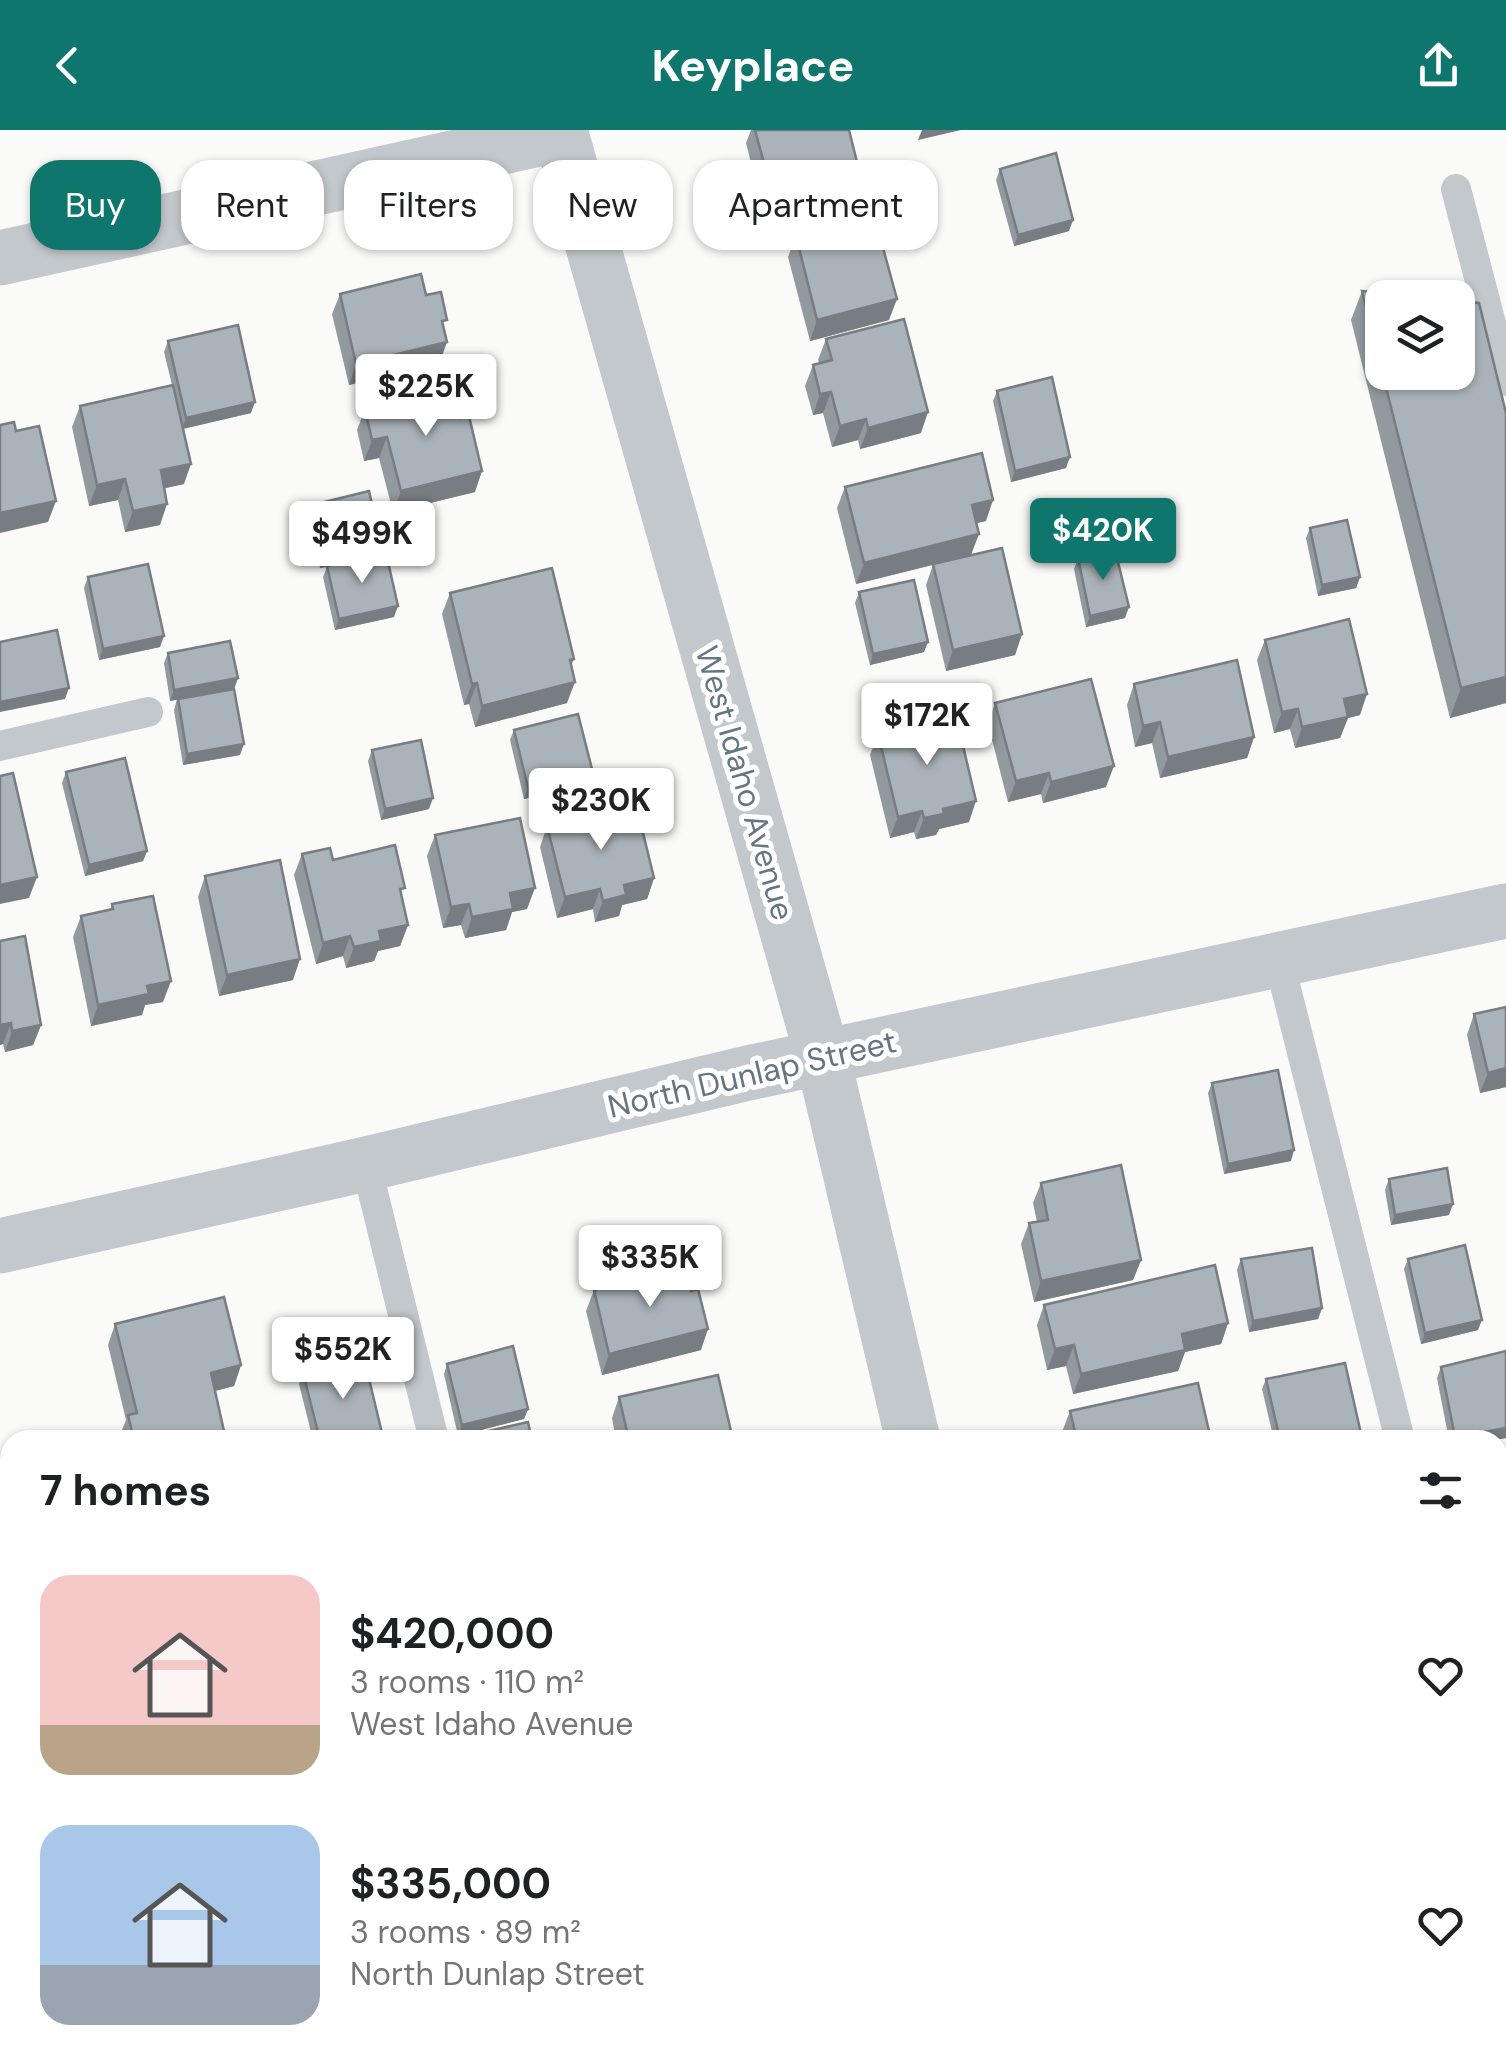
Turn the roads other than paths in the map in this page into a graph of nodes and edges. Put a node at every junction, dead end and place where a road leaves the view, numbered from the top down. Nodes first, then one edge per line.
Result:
1 (560, 132) edge
2 (1456, 189) dead end
3 (0, 258) edge
4 (1506, 382) edge
5 (148, 712) dead end
6 (0, 746) edge
7 (1506, 911) edge
8 (1279, 961) junction
9 (824, 1058) junction
10 (366, 1164) junction
11 (0, 1246) edge
12 (432, 1430) edge
13 (911, 1430) edge
14 (1397, 1430) edge

1 - 3 street
1 - 9 street, West Idaho Avenue
2 - 4 lane
5 - 6 lane
7 - 8 street, North Dunlap Street
8 - 9 street, North Dunlap Street
8 - 14 lane
9 - 10 street, North Dunlap Street
9 - 13 street, West Idaho Avenue
10 - 11 street, North Dunlap Street
10 - 12 lane

